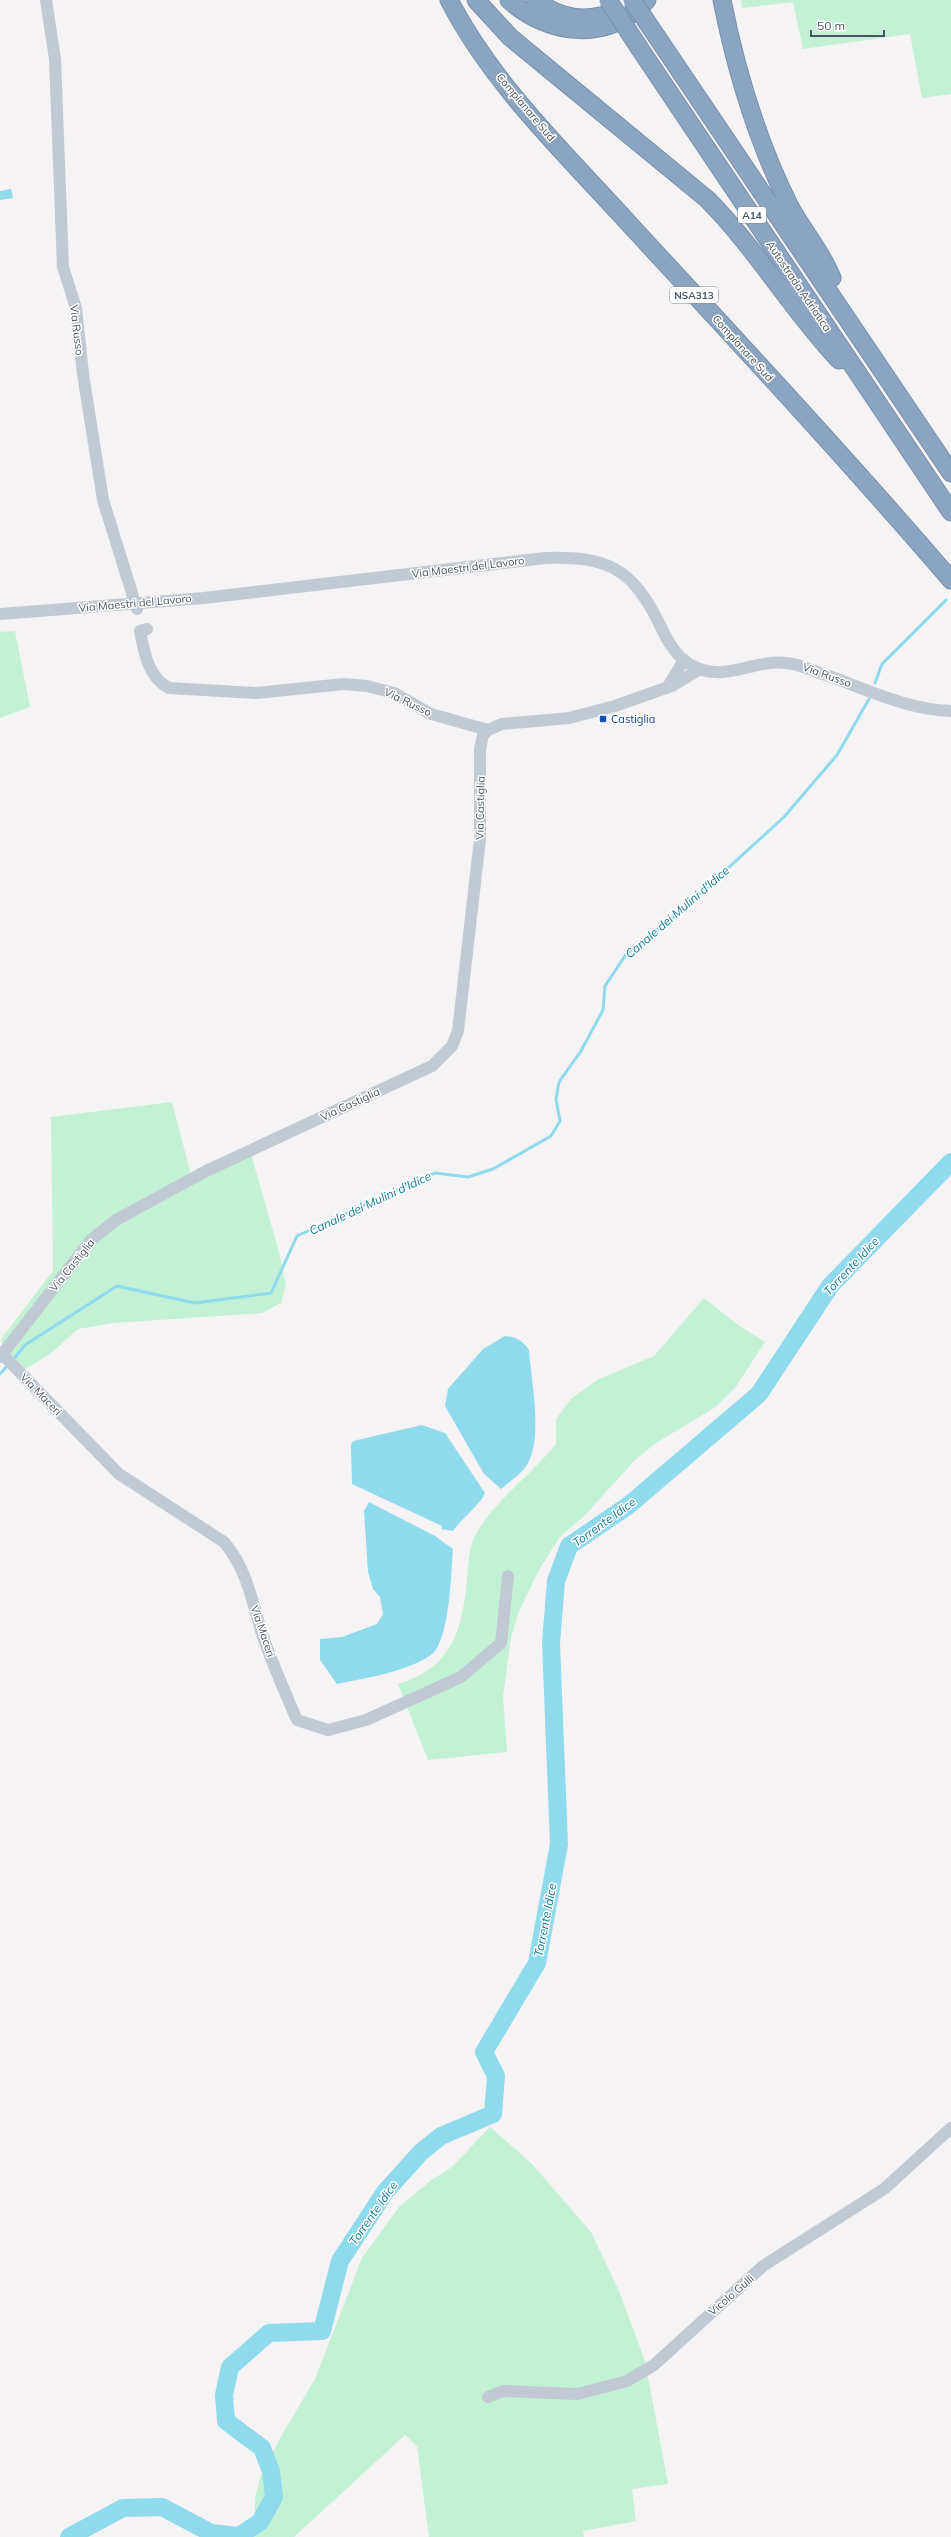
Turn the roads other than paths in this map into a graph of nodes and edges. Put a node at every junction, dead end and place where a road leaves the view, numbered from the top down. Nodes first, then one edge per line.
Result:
1 (46, 0) edge
2 (449, 0) edge
3 (476, 0) edge
4 (509, 0) edge
5 (535, 0) edge
6 (608, 0) edge
7 (632, 0) edge
8 (647, 0) edge
9 (722, 0) edge
10 (844, 314) junction
11 (863, 381) junction
12 (951, 473) edge
13 (951, 512) edge
14 (951, 580) edge
15 (136, 606) junction
16 (0, 614) edge
17 (147, 629) dead end
18 (684, 660) junction
19 (700, 669) junction
20 (667, 688) junction
21 (951, 711) edge
22 (488, 730) junction
23 (5, 1359) edge
24 (508, 1576) dead end
25 (951, 2128) edge
26 (488, 2397) dead end

1 - 15 street, Via Russo
2 - 14 highway, Complanare Sud / NSA313
3 - 11 highway
4 - 8 highway
5 - 7 highway
6 - 11 highway, Autostrada Adriatica / A14, bridge
7 - 10 highway, Autostrada Adriatica / A14, bridge
9 - 10 highway
10 - 12 highway, Autostrada Adriatica / A14
11 - 13 highway, Autostrada Adriatica / A14
15 - 16 street, Via Maestri del Lavoro
15 - 18 street, Via Maestri del Lavoro
17 - 22 street, Via Russo
18 - 19 street, Via Russo
18 - 20 street
19 - 20 street
19 - 21 street, Via Russo
20 - 22 street
22 - 23 street, Via Castiglia
23 - 24 street, Via Maceri
25 - 26 street, Vicolo Gulli

